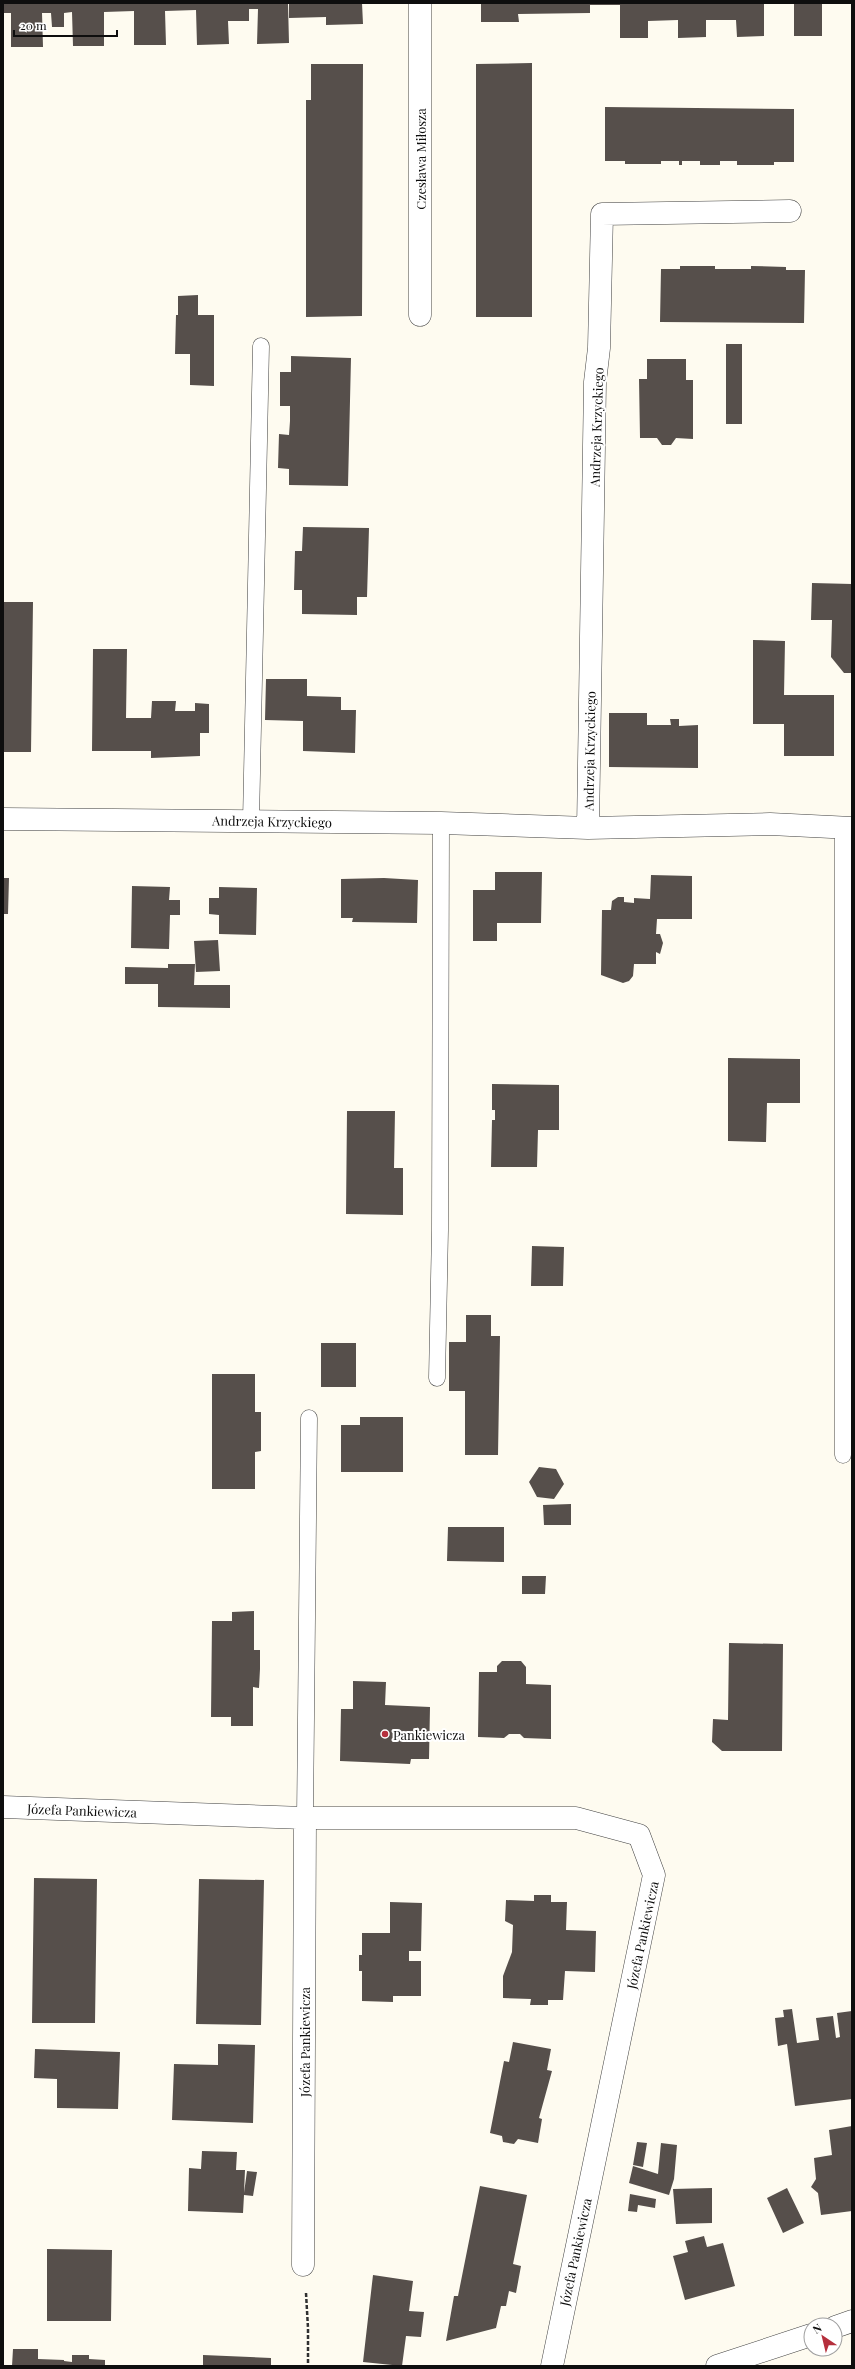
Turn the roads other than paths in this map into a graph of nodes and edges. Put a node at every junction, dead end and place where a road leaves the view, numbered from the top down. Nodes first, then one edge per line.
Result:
1 (420, 3) edge
2 (790, 211) dead end
3 (420, 315) dead end
4 (261, 346) dead end
5 (3, 819) edge
6 (251, 821) junction
7 (441, 823) junction
8 (588, 828) junction
9 (847, 828) edge
10 (437, 1378) dead end
11 (309, 1418) dead end
12 (843, 1455) dead end
13 (3, 1807) edge
14 (305, 1818) junction
15 (303, 2265) road end
16 (803, 2338) edge
17 (552, 2366) edge
18 (717, 2366) edge

1 - 3 street, Czesława Miłosza
2 - 8 street, Andrzeja Krzyckiego
4 - 6 lane
5 - 6 street, Andrzeja Krzyckiego
6 - 7 street, Andrzeja Krzyckiego
7 - 8 street, Andrzeja Krzyckiego
7 - 10 lane
8 - 9 street, Andrzeja Krzyckiego
9 - 12 lane
11 - 14 lane
13 - 14 street, Józefa Pankiewicza
14 - 15 street, Józefa Pankiewicza
14 - 17 street, Józefa Pankiewicza
16 - 18 street

